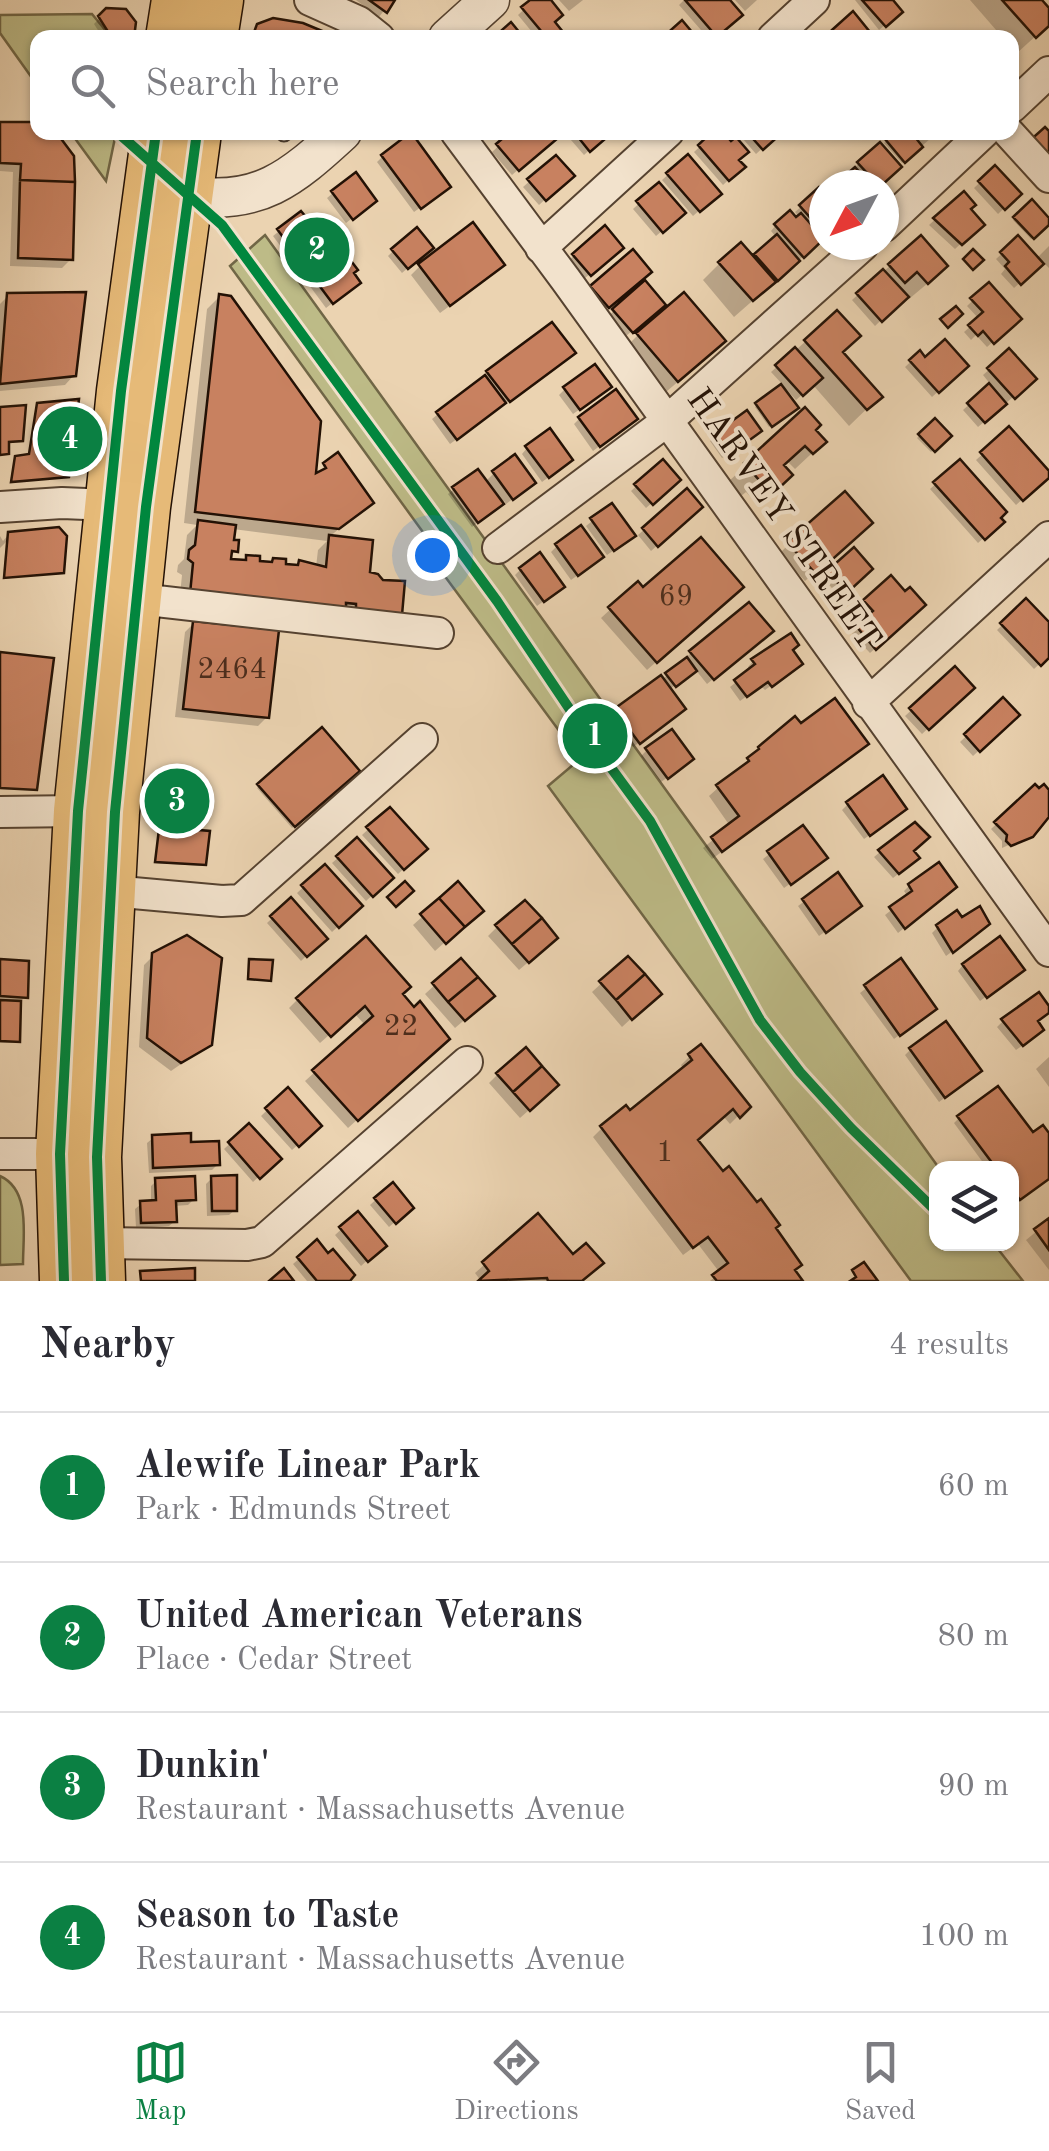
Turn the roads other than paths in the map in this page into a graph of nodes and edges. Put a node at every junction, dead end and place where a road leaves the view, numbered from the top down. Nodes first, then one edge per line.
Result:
1 (176, 0) edge
2 (219, 0) edge
3 (310, 0) edge
4 (490, 0) edge
5 (814, 0) edge
6 (171, 30) edge
7 (213, 30) edge
8 (369, 30) edge
9 (457, 30) edge
10 (781, 30) edge
11 (1049, 72) edge
12 (1019, 100) edge
13 (157, 140) edge
14 (194, 140) edge
15 (333, 140) edge
16 (462, 140) edge
17 (659, 140) edge
18 (975, 140) edge
19 (1015, 140) edge
20 (1049, 177) edge
21 (167, 192) junction
22 (899, 212) edge
23 (541, 248) junction
24 (846, 260) edge
25 (667, 420) junction
26 (128, 506) junction
27 (0, 508) edge
28 (1049, 537) edge
29 (498, 548) dead end
30 (120, 596) junction
31 (438, 633) dead end
32 (868, 703) junction
33 (422, 740) dead end
34 (0, 812) edge
35 (96, 812) junction
36 (93, 890) junction
37 (1049, 950) edge
38 (467, 1062) dead end
39 (0, 1154) edge
40 (78, 1156) junction
41 (82, 1262) edge

1 - 6 main road
2 - 7 main road
3 - 8 street
4 - 9 street
5 - 10 street
11 - 12 street
13 - 21 main road
14 - 21 main road
15 - 21 street
16 - 23 street, HARVEY STREET
17 - 23 street
18 - 22 street
19 - 20 street
21 - 26 main road
23 - 25 street, HARVEY STREET
24 - 25 street
25 - 29 street
25 - 32 street, HARVEY STREET
26 - 27 street
26 - 30 main road
28 - 32 street
30 - 31 street
30 - 35 main road
32 - 37 street, HARVEY STREET
33 - 36 street
34 - 35 street
35 - 36 main road
36 - 40 main road
38 - 41 street
39 - 40 street
40 - 41 main road

